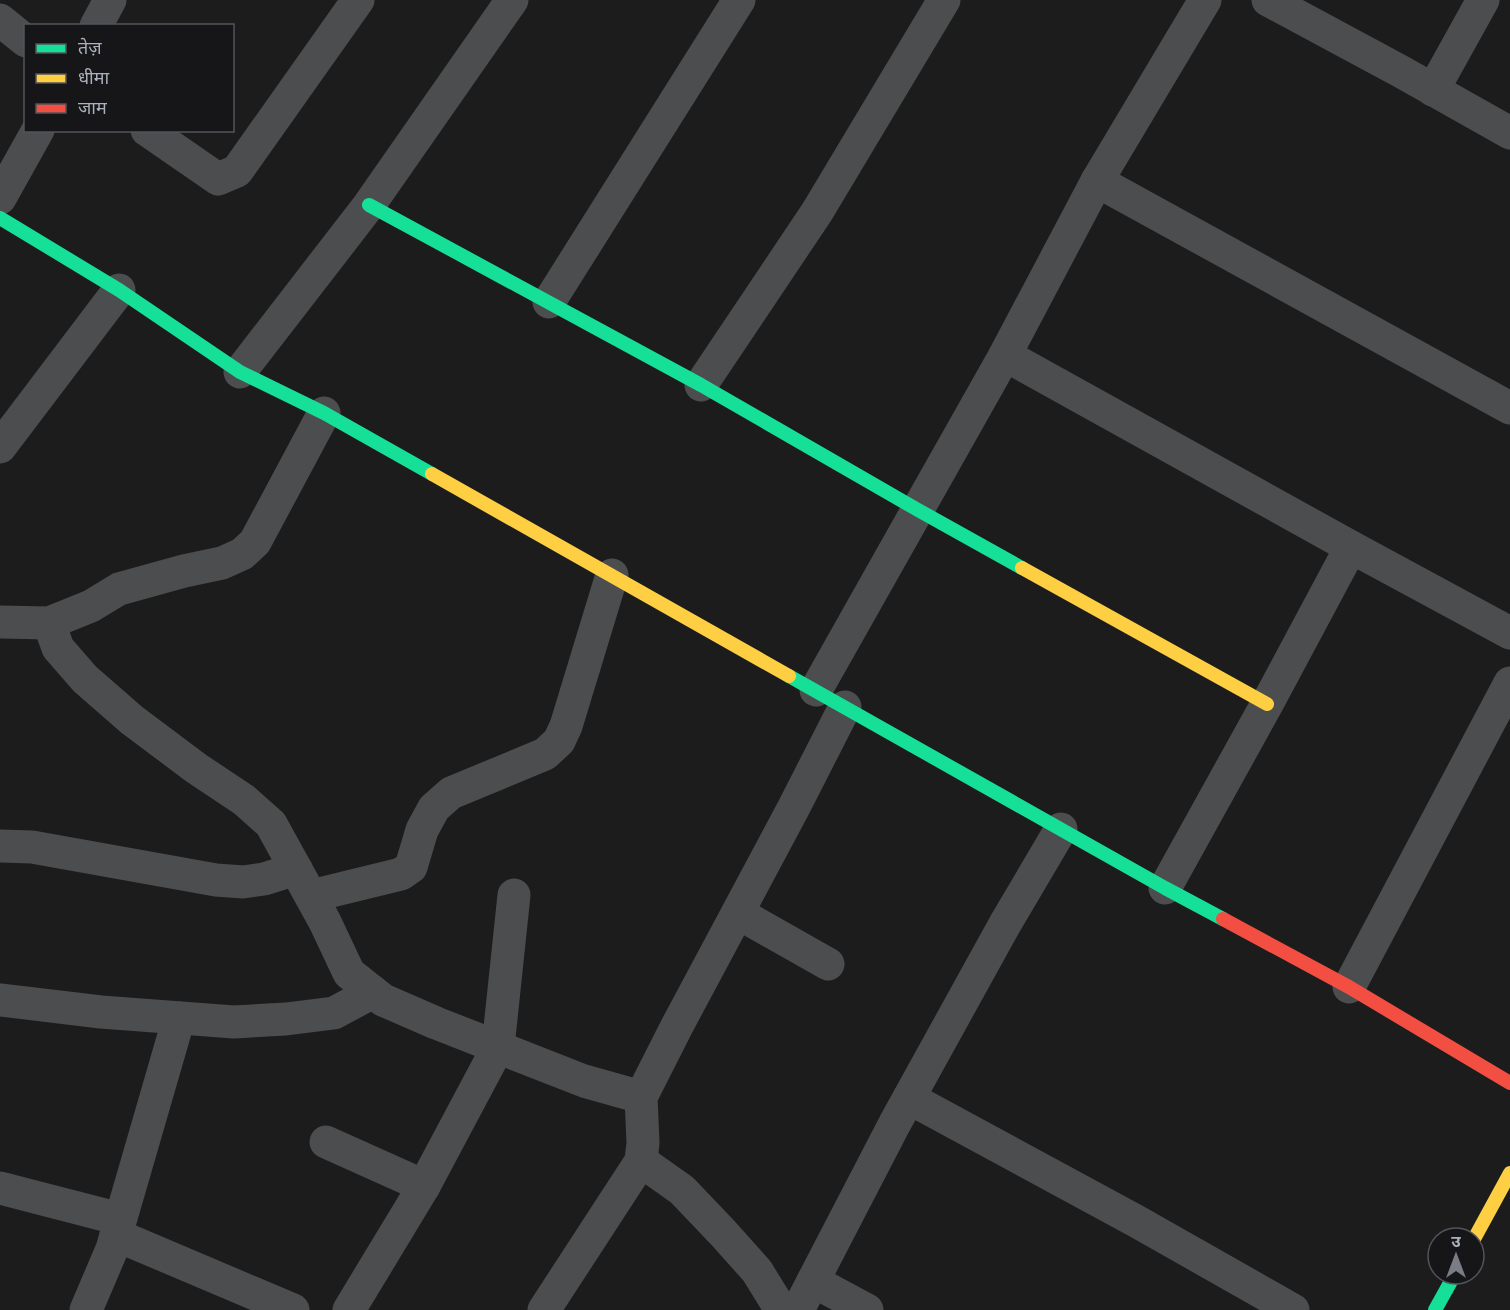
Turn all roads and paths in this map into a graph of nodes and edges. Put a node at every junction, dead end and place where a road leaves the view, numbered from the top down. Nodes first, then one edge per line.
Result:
1 (110, 0) edge
2 (358, 0) edge
3 (512, 0) edge
4 (739, 0) edge
5 (944, 0) edge
6 (1205, 0) edge
7 (1268, 0) edge
8 (1483, 0) edge
9 (0, 20) edge
10 (97, 24) edge
11 (24, 39) edge
12 (1433, 90) junction
13 (37, 132) edge
14 (150, 132) edge
15 (1510, 133) edge
16 (1097, 182) junction
17 (0, 198) edge
18 (369, 205) junction
19 (0, 218) edge
20 (118, 290) junction
21 (549, 302) junction
22 (1005, 355) junction
23 (240, 372) junction
24 (701, 385) junction
25 (1510, 408) edge
26 (324, 412) junction
27 (0, 447) edge
28 (918, 510) junction
29 (1351, 547) junction
30 (612, 575) junction
31 (0, 622) edge
32 (49, 623) junction
33 (1510, 633) edge
34 (1510, 683) edge
35 (816, 690) junction
36 (1267, 704) junction
37 (845, 707) junction
38 (1061, 829) junction
39 (0, 846) edge
40 (304, 882) junction
41 (1165, 888) junction
42 (514, 895) dead end
43 (738, 913) junction
44 (828, 964) dead end
45 (1349, 987) junction
46 (373, 992) junction
47 (0, 1000) edge
48 (179, 1018) junction
49 (498, 1047) junction
50 (1510, 1083) edge
51 (641, 1097) junction
52 (909, 1098) junction
53 (326, 1142) dead end
54 (641, 1161) junction
55 (424, 1186) junction
56 (0, 1188) edge
57 (1505, 1192) edge
58 (1483, 1226) edge
59 (118, 1227) junction
60 (813, 1281) junction
61 (1448, 1286) edge
62 (86, 1310) edge
63 (293, 1310) edge
64 (349, 1310) edge
65 (544, 1310) edge
66 (781, 1310) edge
67 (798, 1310) edge
68 (867, 1310) edge
69 (1293, 1310) edge
70 (1435, 1310) edge

1 - 10 street
2 - 14 street
3 - 18 street
4 - 21 street
5 - 24 street
6 - 16 street
7 - 12 street
8 - 12 street
9 - 11 street
12 - 15 street
13 - 17 street
16 - 22 street
16 - 25 street
18 - 21 street
18 - 23 street
19 - 20 street
20 - 23 street
20 - 27 street
21 - 24 street
22 - 28 street
22 - 29 street
23 - 26 street
24 - 28 street
26 - 30 street
26 - 32 street
28 - 35 street
28 - 36 street
29 - 33 street
29 - 36 street
30 - 35 street
30 - 40 street
31 - 32 street
32 - 40 street
34 - 45 street
35 - 37 street
36 - 41 street
37 - 38 street
37 - 43 street
38 - 41 street
38 - 52 street
39 - 40 street
40 - 46 street
41 - 45 street
42 - 49 street
43 - 44 street
43 - 51 street
45 - 50 street
46 - 48 street
46 - 49 street
47 - 48 street
48 - 59 street
49 - 51 street
49 - 55 street
51 - 54 street
52 - 60 street
52 - 69 street
53 - 55 street
54 - 65 street
54 - 66 street
55 - 64 street
56 - 59 street
57 - 58 street
59 - 62 street
59 - 63 street
60 - 67 street
60 - 68 street
61 - 70 street

